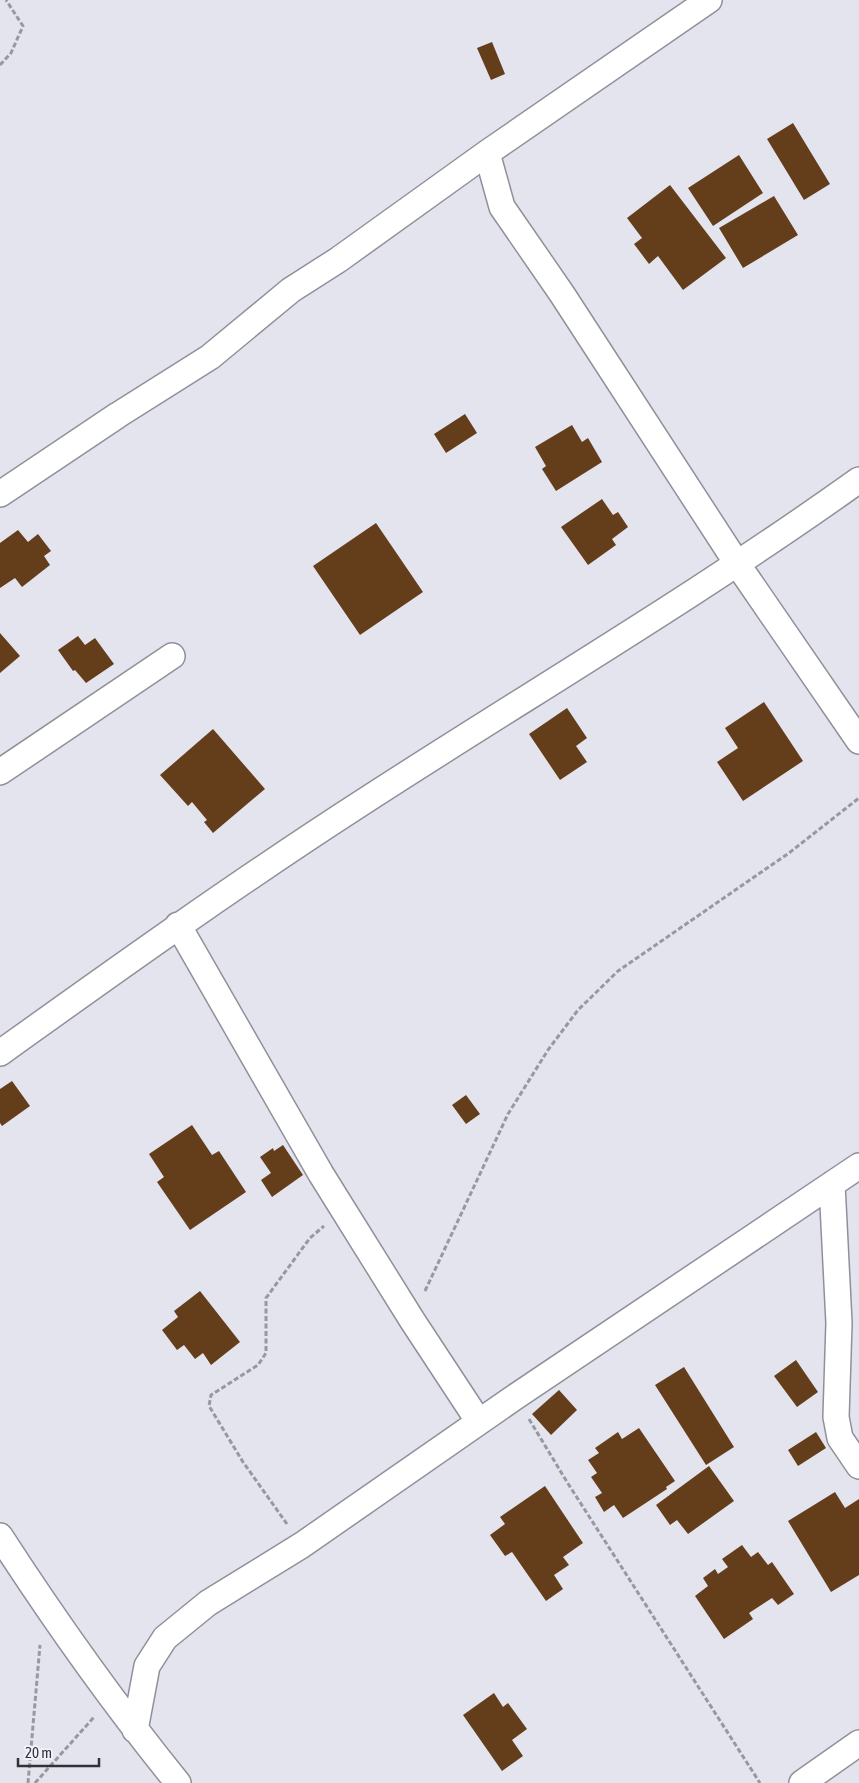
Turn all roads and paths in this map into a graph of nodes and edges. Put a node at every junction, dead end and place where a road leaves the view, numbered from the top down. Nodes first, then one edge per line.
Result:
1 (6, 0) edge
2 (708, 0) edge
3 (0, 64) edge
4 (487, 153) junction
5 (859, 480) edge
6 (0, 494) edge
7 (738, 565) junction
8 (172, 656) dead end
9 (859, 741) edge
10 (0, 772) edge
11 (859, 798) edge
12 (178, 925) junction
13 (0, 1053) edge
14 (859, 1166) edge
15 (832, 1184) junction
16 (343, 1210) junction
17 (412, 1320) junction
18 (516, 1397) junction
19 (479, 1422) junction
20 (859, 1466) edge
21 (0, 1536) edge
22 (302, 1545) junction
23 (48, 1608) junction
24 (110, 1695) junction
25 (135, 1730) junction
26 (859, 1743) edge
27 (28, 1783) edge
28 (35, 1783) edge
29 (178, 1783) edge
30 (760, 1783) edge
31 (802, 1783) edge

1 - 3 path
2 - 4 street
4 - 6 street
4 - 7 street
5 - 7 street
7 - 9 street
7 - 12 street
8 - 10 street
11 - 17 path
12 - 13 street
12 - 16 street
14 - 15 street
15 - 18 street
15 - 20 street
16 - 17 street
16 - 22 path
17 - 19 street
18 - 19 street
18 - 30 path
19 - 22 street
21 - 23 street
22 - 25 street
23 - 24 street
23 - 27 path
24 - 25 street
24 - 28 path
25 - 29 street
26 - 31 street

